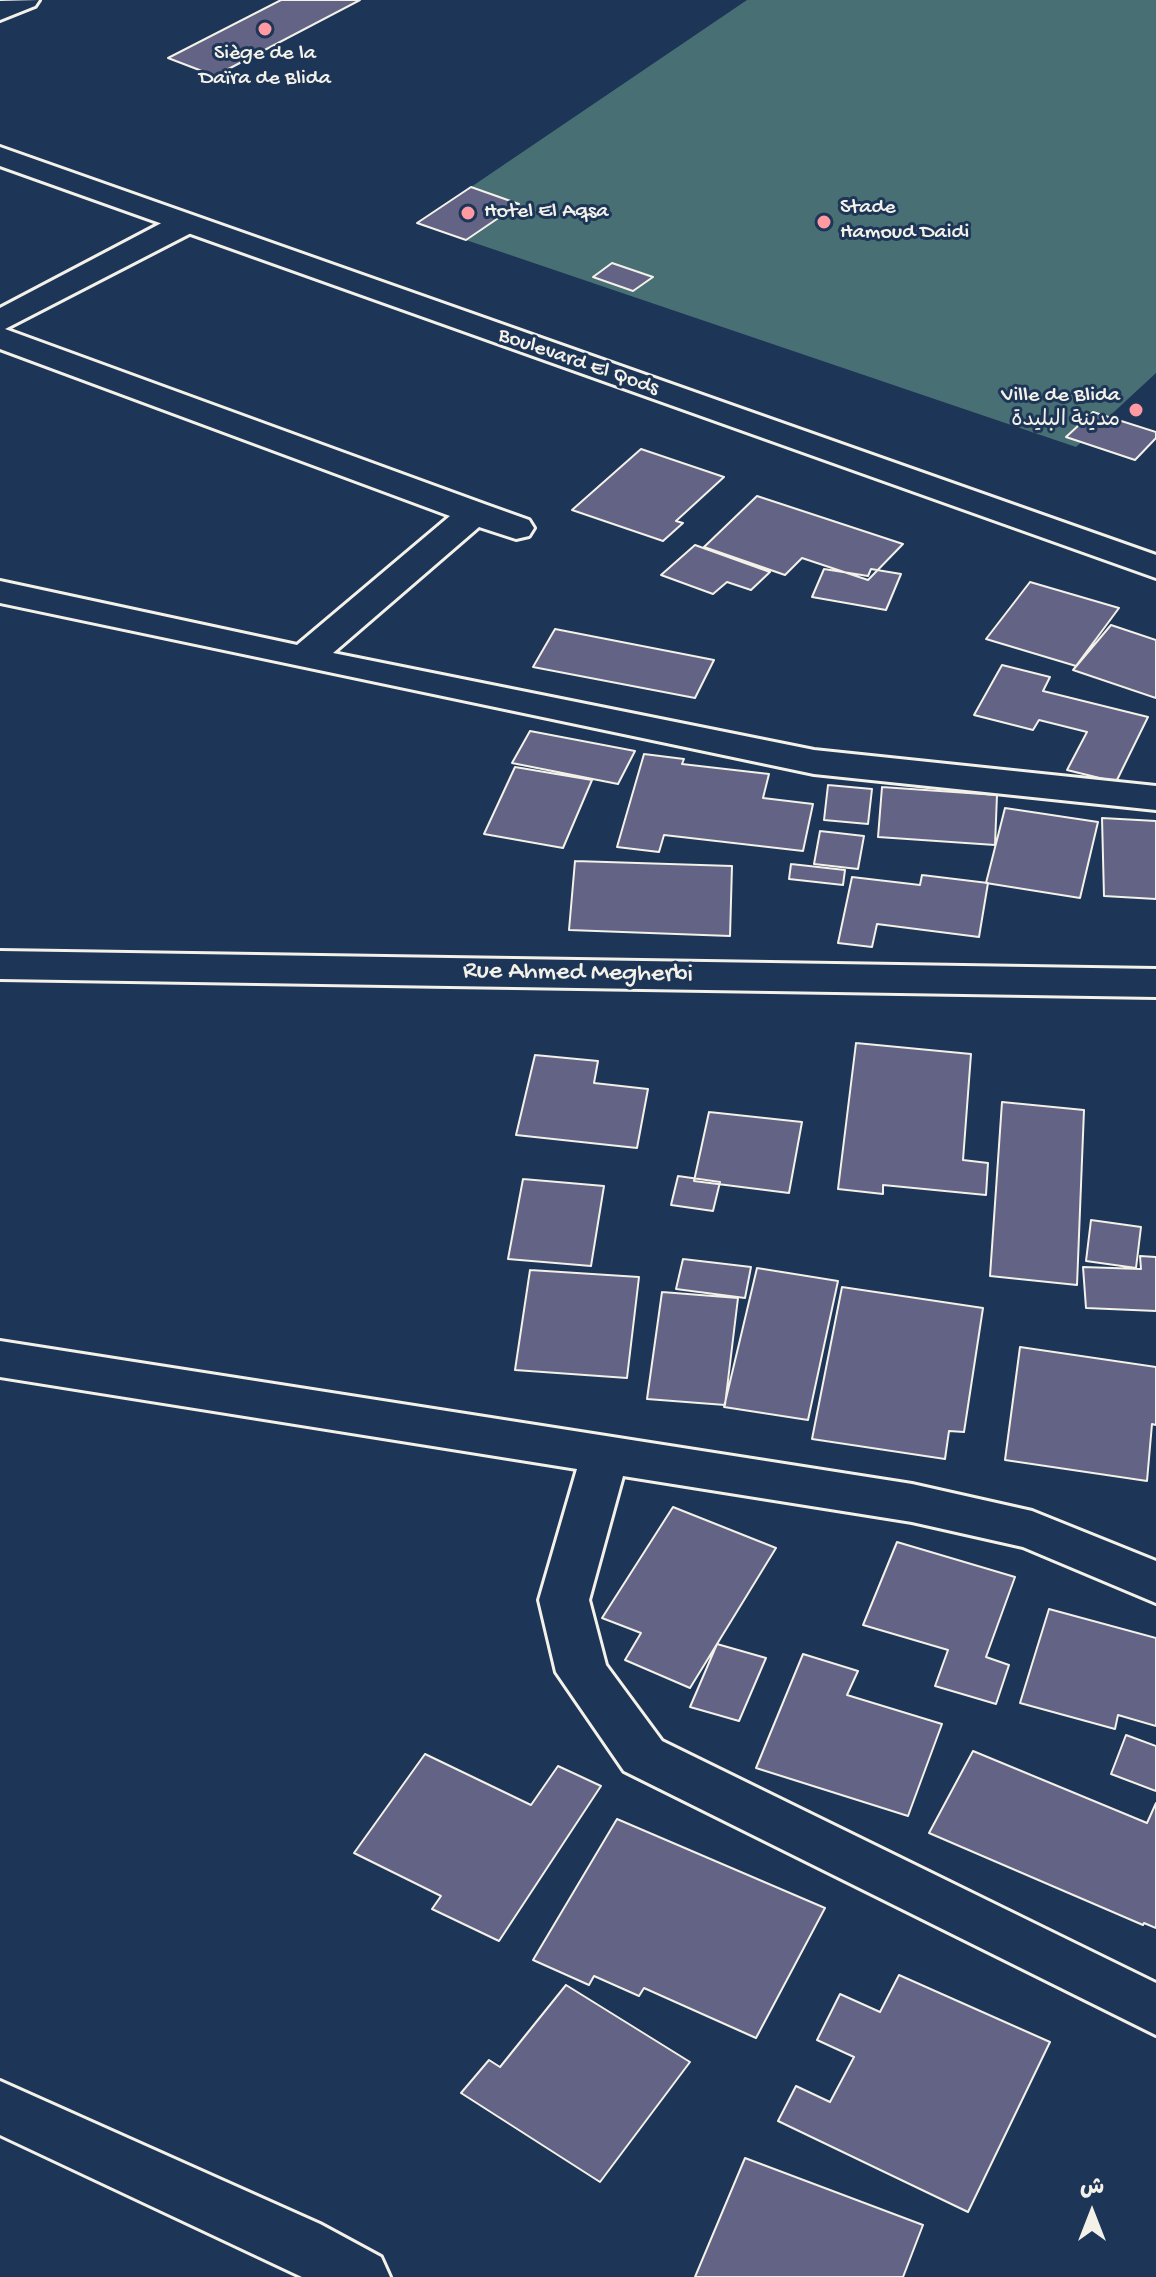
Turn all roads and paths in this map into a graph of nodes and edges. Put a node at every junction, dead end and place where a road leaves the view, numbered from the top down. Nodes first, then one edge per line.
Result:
1 (25, 0) edge
2 (0, 12) edge
3 (0, 156) edge
4 (184, 224) junction
5 (0, 321) edge
6 (0, 338) edge
7 (475, 512) junction
8 (516, 528) dead end
9 (1156, 567) edge
10 (0, 592) edge
11 (304, 658) junction
12 (1156, 798) edge
13 (0, 965) edge
14 (1156, 983) edge
15 (0, 1359) edge
16 (605, 1454) junction
17 (1156, 1583) edge
18 (1156, 2010) edge
19 (0, 2107) edge
20 (360, 2277) edge

1 - 2 street
3 - 4 street, Boulevard El Qods
4 - 5 street
4 - 9 street, Boulevard El Qods
6 - 7 street
7 - 8 street
7 - 11 street
10 - 11 street
11 - 12 street
13 - 14 street, Rue Ahmed Megherbi
15 - 16 street
16 - 17 street
16 - 18 street
19 - 20 street

